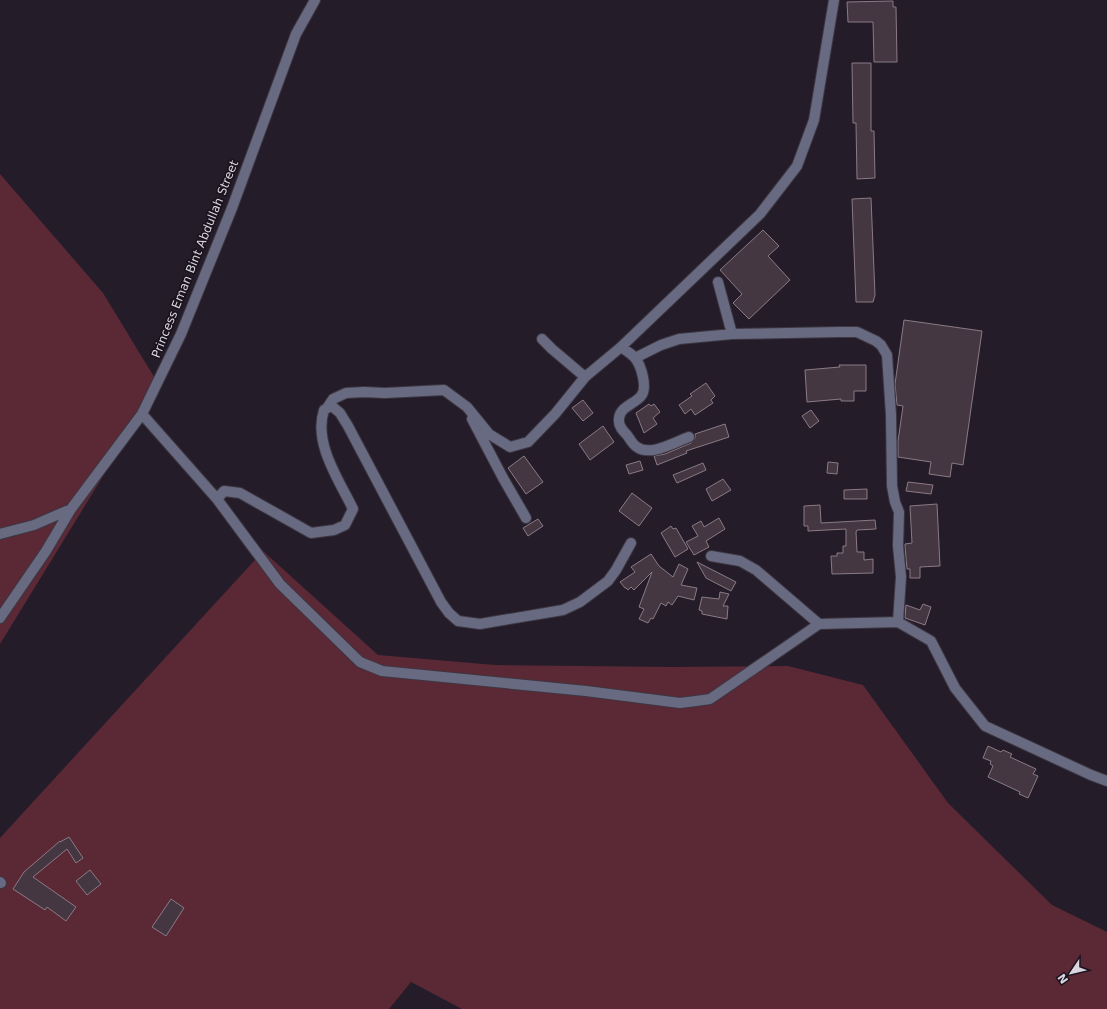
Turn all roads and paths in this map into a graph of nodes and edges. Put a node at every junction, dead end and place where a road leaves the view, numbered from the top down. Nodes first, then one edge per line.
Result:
1 (315, 0) edge
2 (834, 0) edge
3 (718, 282) dead end
4 (732, 334) junction
5 (542, 339) dead end
6 (621, 347) junction
7 (635, 358) junction
8 (585, 377) junction
9 (467, 407) junction
10 (327, 408) junction
11 (142, 414) junction
12 (689, 437) dead end
13 (217, 499) junction
14 (70, 510) junction
15 (526, 518) dead end
16 (0, 534) edge
17 (631, 544) dead end
18 (710, 556) dead end
19 (0, 618) edge
20 (898, 622) junction
21 (819, 624) junction
22 (1107, 781) edge

1 - 11 street, Princess Eman Bint Abdullah Street
2 - 6 street
3 - 4 street
4 - 7 street
4 - 20 street
5 - 8 street
6 - 7 street
6 - 8 street
7 - 12 street
8 - 9 street
9 - 10 street
9 - 15 street
10 - 13 street
10 - 17 street
11 - 13 street
11 - 14 street, Princess Eman Bint Abdullah Street
13 - 21 street
14 - 16 street
14 - 19 street, Princess Eman Bint Abdullah Street
18 - 21 street
20 - 21 street
20 - 22 street

